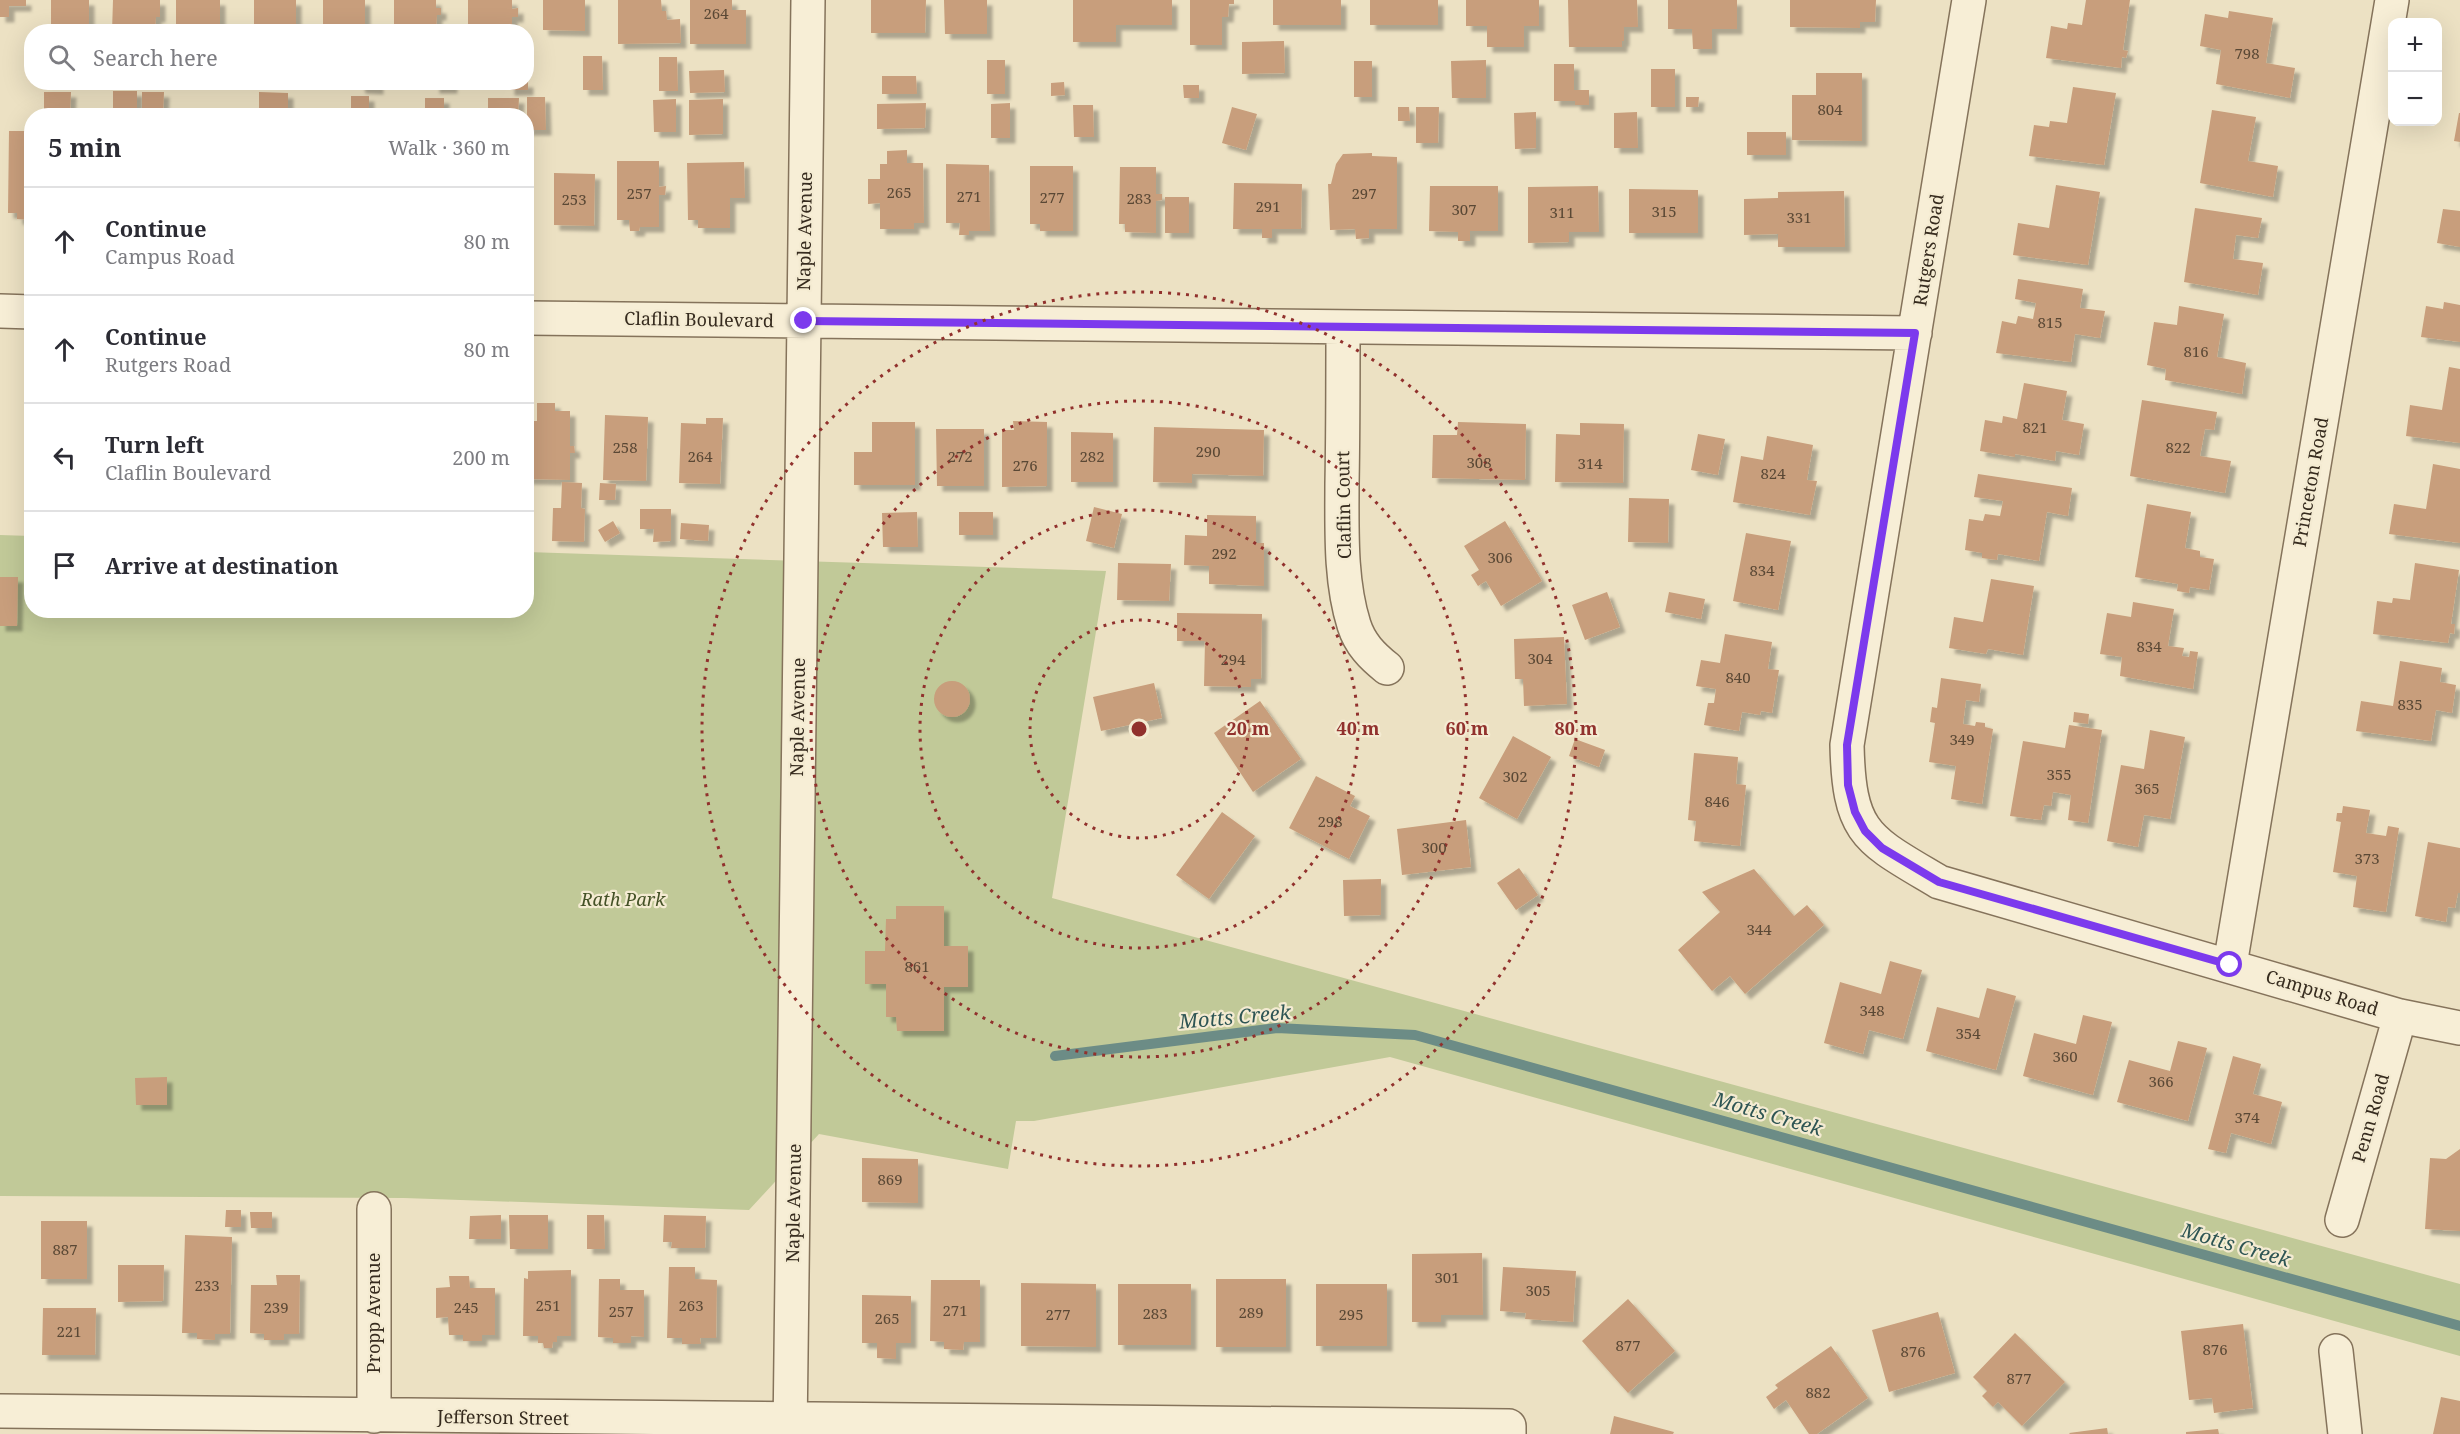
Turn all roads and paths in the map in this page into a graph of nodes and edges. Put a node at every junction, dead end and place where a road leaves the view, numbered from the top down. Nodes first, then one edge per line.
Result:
1 (808, 0) edge
2 (1969, 0) edge
3 (2392, 0) edge
4 (0, 311) edge
5 (24, 312) edge
6 (534, 318) edge
7 (804, 321) junction
8 (1343, 328) junction
9 (1915, 333) junction
10 (1387, 668) dead end
11 (1848, 785) joint
12 (2230, 965) junction
13 (2400, 1016) junction
14 (2460, 1028) edge
15 (374, 1209) dead end
16 (2342, 1220) dead end
17 (2336, 1352) dead end
18 (0, 1411) edge
19 (374, 1416) junction
20 (790, 1427) edge
21 (1509, 1430) edge
22 (2345, 1434) edge

1 - 7 street, Naple Avenue
2 - 9 street, Rutgers Road
3 - 12 street, Princeton Road
4 - 5 street
6 - 7 street, Claflin Boulevard
7 - 8 street, Claflin Boulevard
7 - 20 street, Naple Avenue
8 - 9 street, Claflin Boulevard
8 - 10 street, Claflin Court
9 - 11 street, Rutgers Road
11 - 12 street, Campus Road
12 - 13 street, Campus Road
13 - 14 street, Campus Road
13 - 16 street, Penn Road
15 - 19 street, Propp Avenue
17 - 22 street
18 - 19 street, Jefferson Street
19 - 20 street, Jefferson Street
20 - 21 street, Jefferson Street

